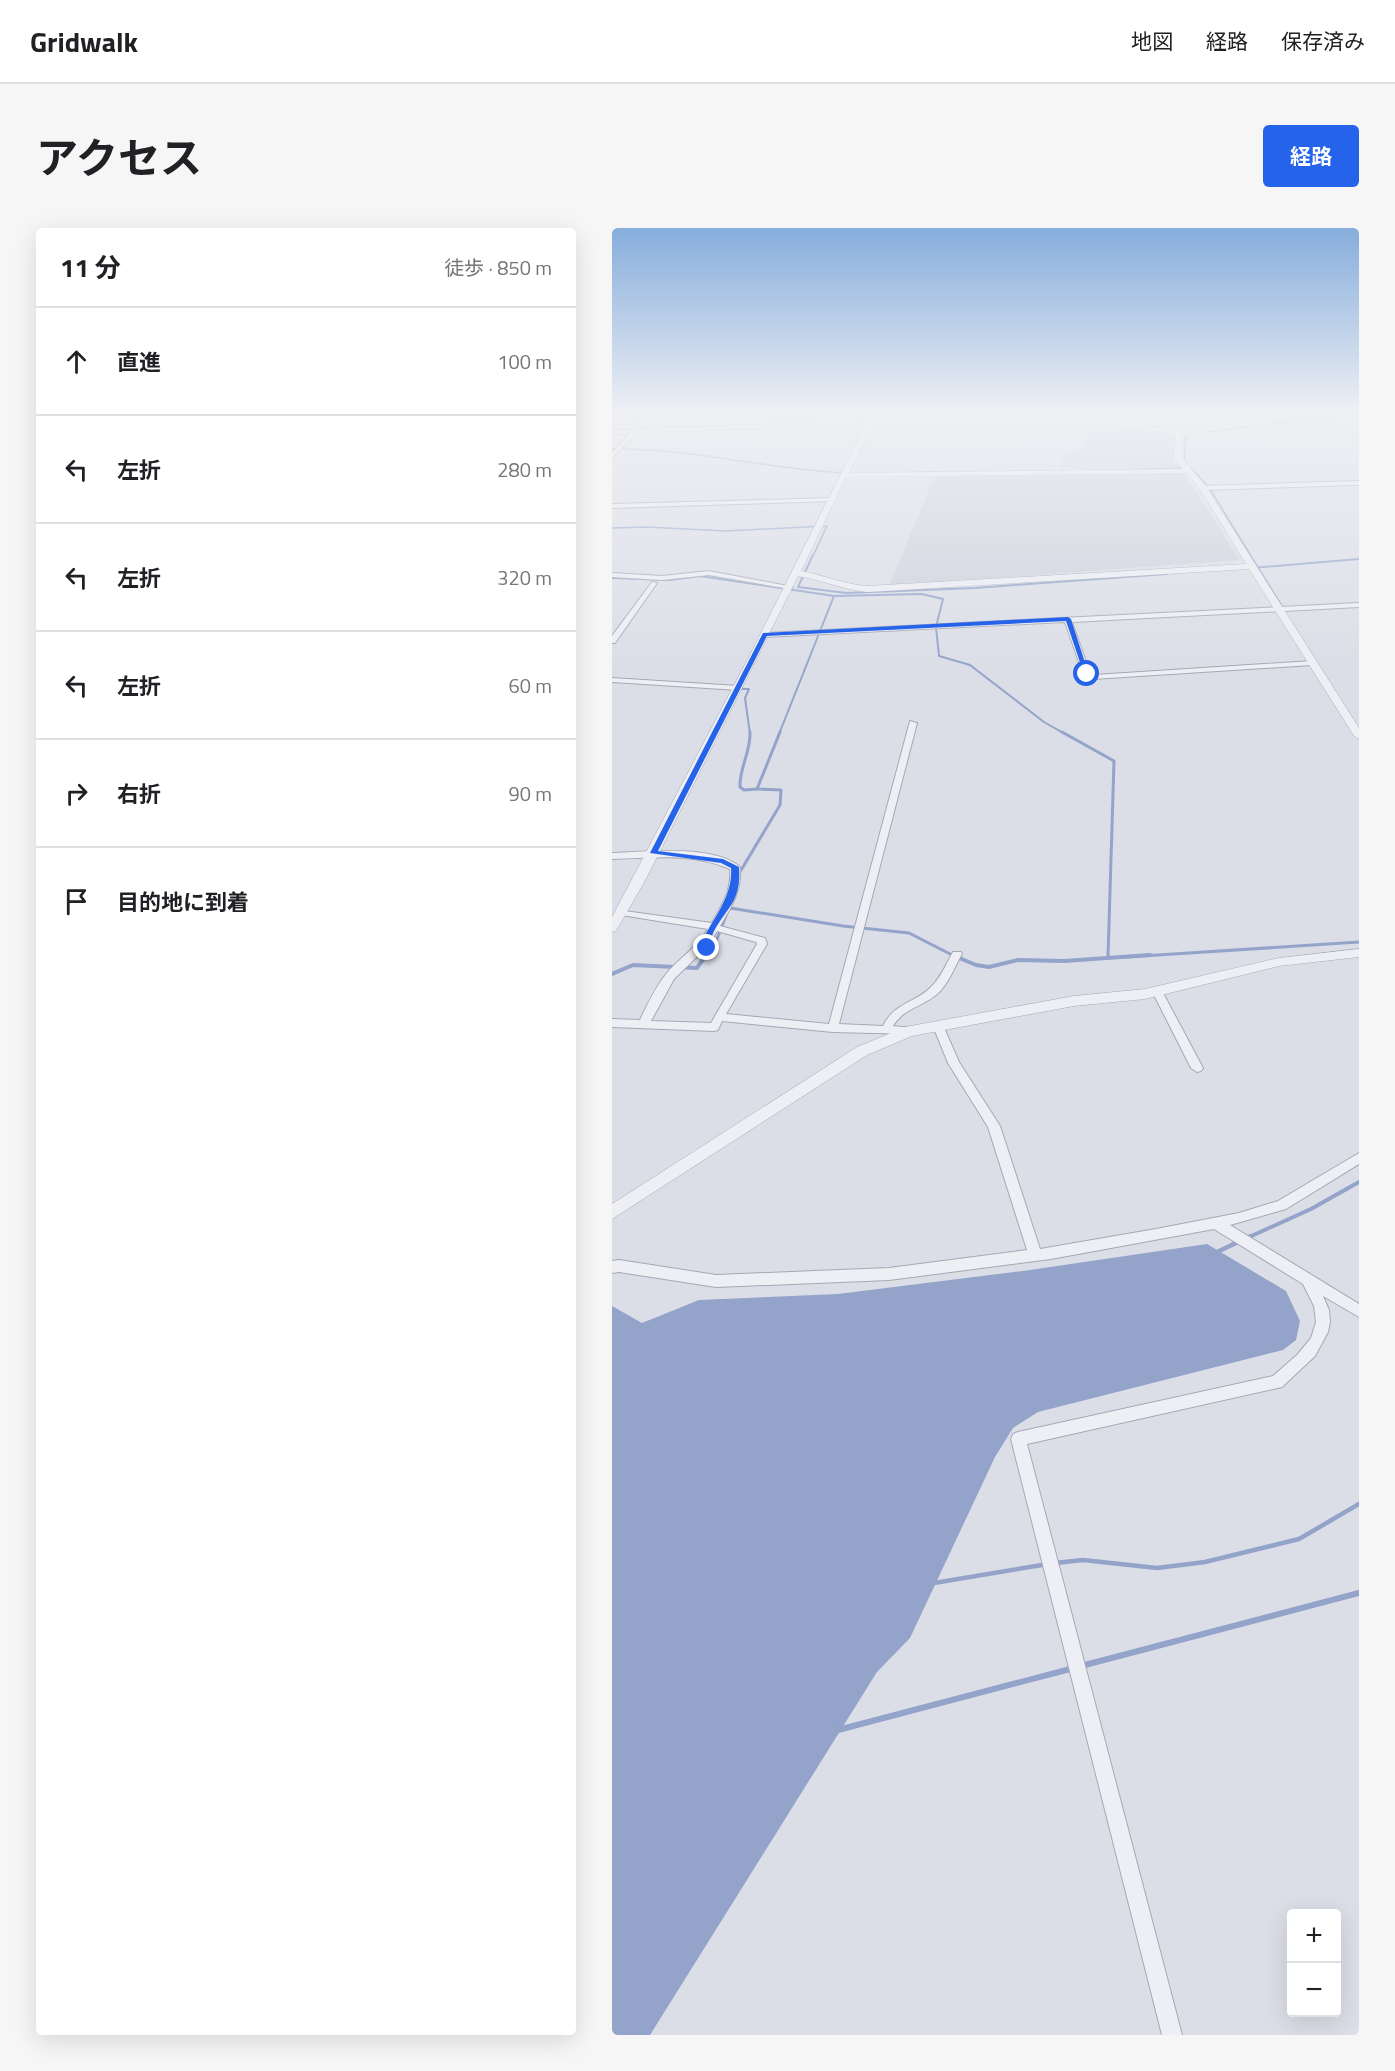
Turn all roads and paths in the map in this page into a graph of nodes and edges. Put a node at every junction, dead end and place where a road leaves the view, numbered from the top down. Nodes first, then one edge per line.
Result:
1 (1209, 498) edge
2 (832, 499) joint
3 (612, 506) edge
4 (1250, 566) junction
5 (797, 573) junction
6 (612, 575) edge
7 (654, 583) dead end
8 (789, 590) junction
9 (1359, 605) edge
10 (1278, 609) junction
11 (1068, 619) junction
12 (765, 635) junction
13 (612, 641) edge
14 (1312, 663) junction
15 (612, 680) edge
16 (738, 688) junction
17 (913, 723) dead end
18 (1359, 736) edge
19 (654, 853) junction
20 (612, 856) edge
21 (621, 912) junction
22 (713, 927) junction
23 (612, 928) edge
24 (1359, 953) edge
25 (957, 954) dead end
26 (1157, 991) junction
27 (719, 1017) junction
28 (612, 1023) edge
29 (643, 1025) junction
30 (938, 1026) junction
31 (833, 1028) junction
32 (886, 1030) junction
33 (910, 1031) junction
34 (1197, 1068) dead end
35 (1359, 1158) edge
36 (612, 1212) edge
37 (1216, 1223) junction
38 (1035, 1255) junction
39 (612, 1267) edge
40 (1308, 1280) junction
41 (1359, 1311) edge
42 (1173, 2035) edge

1 - 4 street
2 - 3 street
2 - 5 street
4 - 5 street
4 - 10 street
5 - 8 street
6 - 8 street
7 - 13 street
8 - 12 street
9 - 10 street
10 - 11 street
10 - 14 street
11 - 12 street
11 - 14 street
12 - 16 street
14 - 18 street
15 - 16 street
16 - 19 street
17 - 31 street
19 - 20 street
19 - 21 street
19 - 22 street
21 - 22 street
21 - 23 street
22 - 27 street
22 - 29 street
24 - 26 street
25 - 32 street
26 - 30 street
26 - 34 street
27 - 29 street
27 - 31 street
28 - 29 street
30 - 33 street
30 - 38 street
31 - 32 street
32 - 33 street
33 - 36 street
35 - 37 street
37 - 38 street
37 - 40 street
38 - 39 street
40 - 41 street
40 - 42 street

